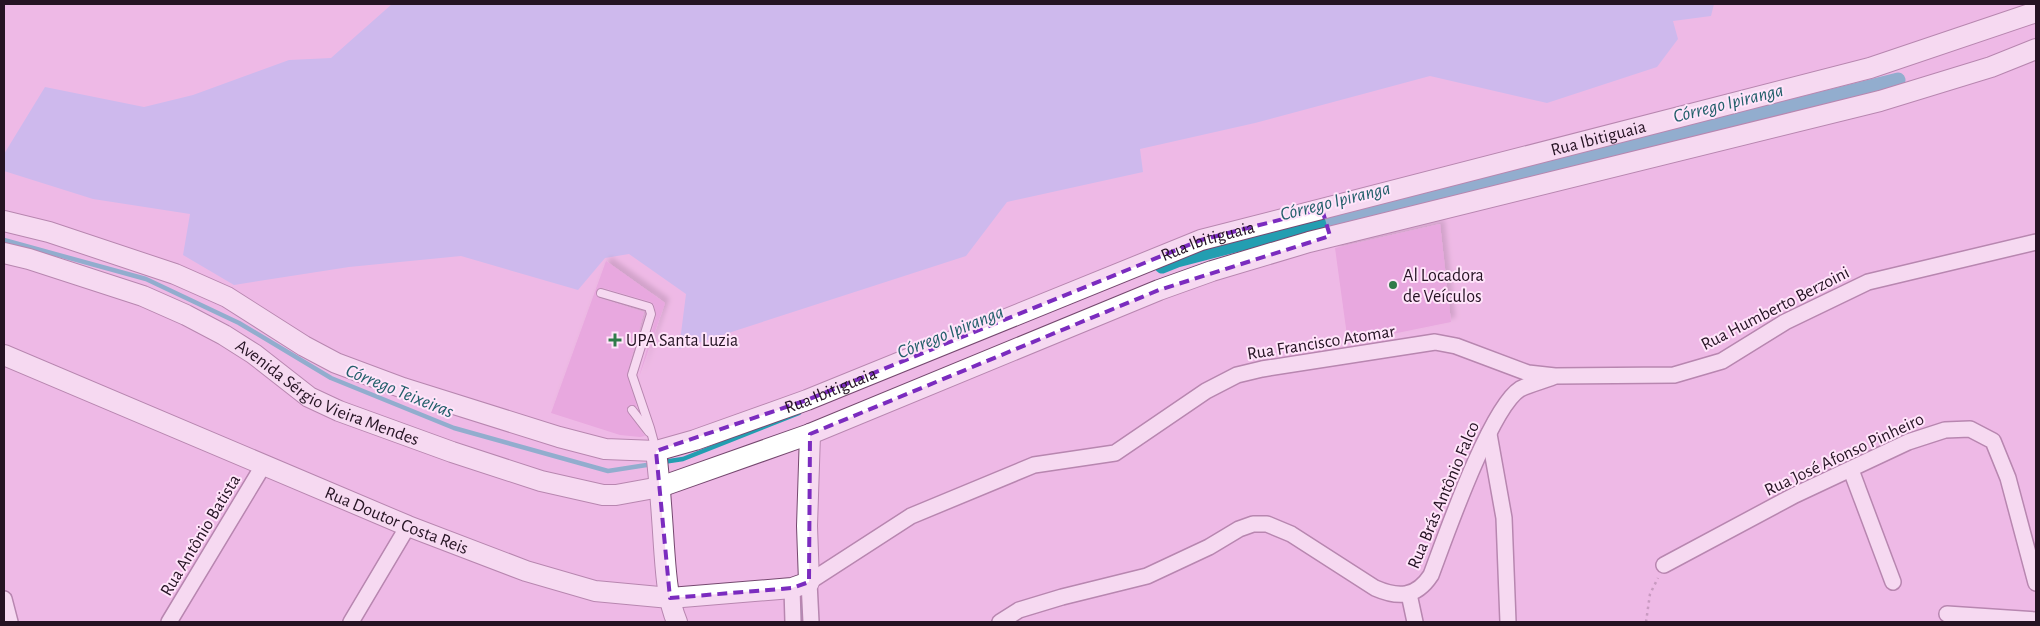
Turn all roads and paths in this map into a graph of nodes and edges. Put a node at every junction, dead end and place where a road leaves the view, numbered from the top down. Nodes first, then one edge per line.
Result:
1 (2036, 12) edge
2 (2036, 49) edge
3 (4, 221) edge
4 (1326, 223) junction
5 (2036, 242) edge
6 (4, 253) edge
7 (601, 293) dead end
8 (4, 355) edge
9 (1528, 373) joint
10 (1555, 376) junction
11 (632, 410) dead end
12 (810, 434) junction
13 (1489, 434) junction
14 (657, 461) junction
15 (263, 466) junction
16 (1851, 470) junction
17 (408, 526) junction
18 (1664, 565) joint
19 (1893, 582) dead end
20 (2036, 583) edge
21 (800, 585) junction
22 (1409, 594) junction
23 (670, 598) junction
24 (4, 599) edge
25 (1948, 614) dead end
26 (2036, 620) edge
27 (10, 622) edge
28 (168, 622) edge
29 (351, 622) edge
30 (677, 622) edge
31 (793, 622) edge
32 (812, 622) edge
33 (1000, 622) edge
34 (1415, 622) edge
35 (1508, 622) edge
36 (1646, 622) edge

1 - 4 main road, Rua Ibitiguaia
2 - 4 main road, Rua Ibitiguaia
3 - 14 main road, Avenida Sérgio Vieira Mendes
4 - 12 main road, Rua Ibitiguaia
4 - 14 main road, Rua Ibitiguaia
5 - 10 street, Rua Humberto Berzoini
6 - 14 main road, Avenida Sérgio Vieira Mendes
7 - 14 lane
8 - 15 main road, Rua Doutor Costa Reis
9 - 10 street, Rua Humberto Berzoini
9 - 21 street, Rua Francisco Atomar
10 - 13 street, Rua Brás Antônio Falco
11 - 14 lane
12 - 14 main road, Rua Ibitiguaia
12 - 21 main road
13 - 22 street, Rua Brás Antônio Falco
13 - 35 street
14 - 23 main road
15 - 17 main road, Rua Doutor Costa Reis
15 - 28 street, Rua Antônio Batista
16 - 18 street, Rua José Afonso Pinheiro
16 - 19 street
16 - 20 street, Rua José Afonso Pinheiro
17 - 23 main road, Rua Doutor Costa Reis
17 - 29 street
18 - 36 path
21 - 23 main road, Rua Doutor Costa Reis
21 - 31 street
21 - 32 street
22 - 33 street, Rua Brás Antônio Falco
22 - 34 street
23 - 30 main road
24 - 27 street
25 - 26 street

